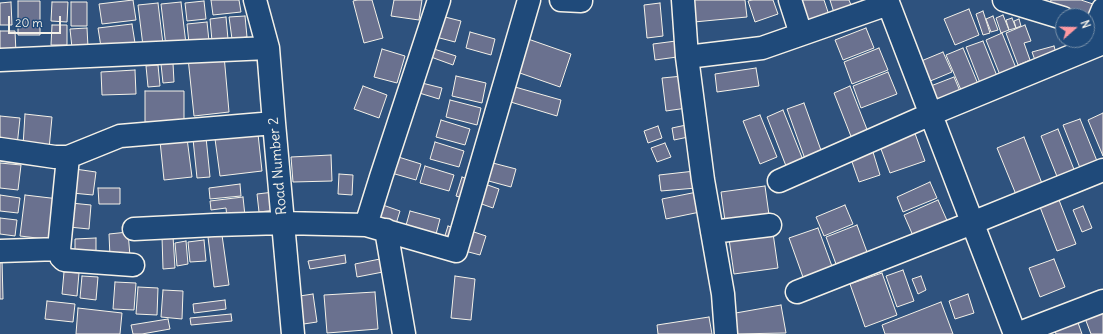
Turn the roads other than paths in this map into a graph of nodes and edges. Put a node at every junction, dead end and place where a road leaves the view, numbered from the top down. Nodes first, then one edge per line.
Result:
1 (255, 0) edge
2 (439, 0) edge
3 (529, 0) edge
4 (683, 0) edge
5 (790, 0) edge
6 (1004, 0) edge
7 (888, 2) edge
8 (1055, 16) edge
9 (1098, 27) edge
10 (801, 34) junction
11 (268, 48) junction
12 (687, 57) junction
13 (0, 60) edge
14 (931, 114) junction
15 (274, 123) junction
16 (0, 149) edge
17 (68, 157) junction
18 (1103, 170) edge
19 (779, 181) dead end
20 (972, 223) junction
21 (283, 224) junction
22 (770, 225) dead end
23 (376, 227) junction
24 (134, 229) dead end
25 (712, 232) junction
26 (59, 249) junction
27 (0, 251) edge
28 (133, 265) dead end
29 (797, 292) dead end
30 (1103, 301) edge
31 (293, 334) edge
32 (404, 334) edge
33 (726, 334) edge
34 (1016, 334) edge

1 - 11 street, Road Number 2
2 - 23 street
3 - 23 street
4 - 12 street
5 - 10 street
6 - 8 street
7 - 10 street
7 - 14 street
9 - 14 street
10 - 12 street
11 - 13 street
11 - 15 street, Road Number 2
12 - 25 street
14 - 19 street
14 - 20 street
15 - 17 street
15 - 21 street, Road Number 2
16 - 17 street
17 - 26 street
18 - 20 street
20 - 29 street
20 - 34 street
21 - 23 street
21 - 24 street
21 - 31 street, Road Number 2
22 - 25 street
23 - 32 street
25 - 33 street
26 - 27 street
26 - 28 street
30 - 34 street

